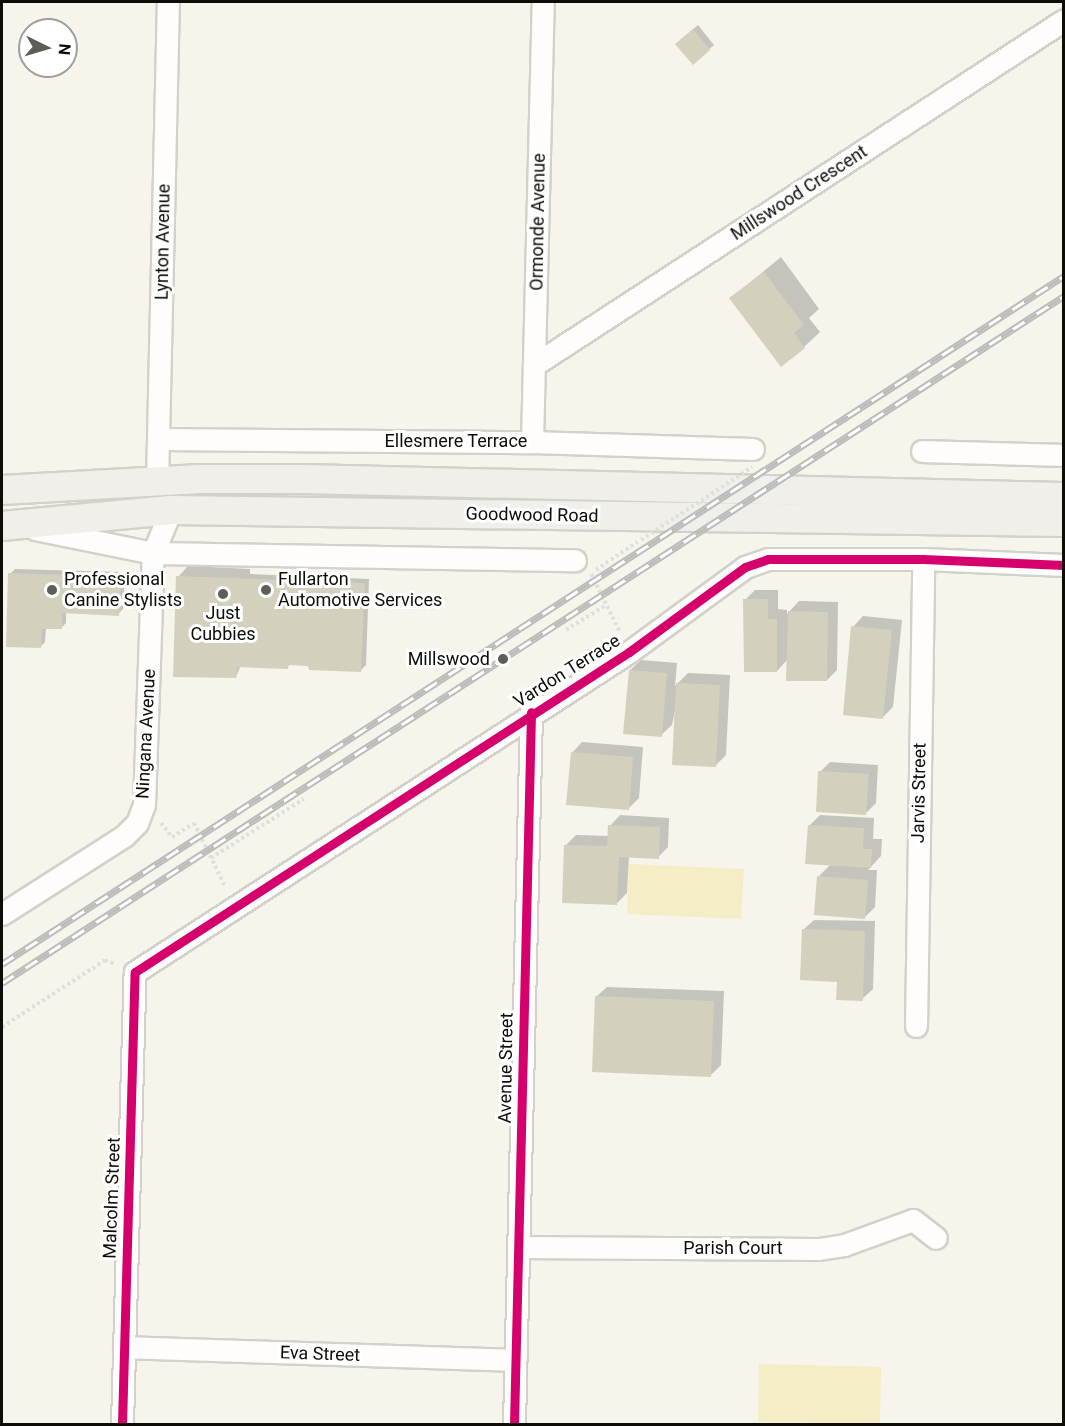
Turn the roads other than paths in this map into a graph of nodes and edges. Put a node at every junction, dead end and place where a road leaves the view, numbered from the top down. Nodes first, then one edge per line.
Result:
1 (168, 2) edge
2 (543, 2) edge
3 (1064, 20) edge
4 (534, 365) junction
5 (159, 439) junction
6 (532, 442) junction
7 (922, 451) dead end
8 (1064, 455) edge
9 (753, 458) road end
10 (157, 482) junction
11 (2, 490) edge
12 (1064, 497) edge
13 (171, 510) junction
14 (1064, 522) edge
15 (9, 526) edge
16 (153, 553) junction
17 (923, 559) junction
18 (1064, 565) edge
19 (583, 567) road end
20 (531, 712) junction
21 (2, 914) edge
22 (135, 972) joint
23 (916, 1026) dead end
24 (936, 1238) dead end
25 (518, 1247) junction
26 (124, 1347) junction
27 (515, 1360) junction
28 (122, 1425) edge
29 (514, 1425) edge

1 - 5 street, Lynton Avenue
2 - 4 street, Ormonde Avenue
3 - 4 street, Millswood Crescent
4 - 6 street, Ormonde Avenue
5 - 6 street, Ellesmere Terrace
5 - 10 street, Lynton Avenue
6 - 9 street, Ellesmere Terrace
7 - 8 street
10 - 11 main road, Goodwood Road
10 - 12 main road, Goodwood Road
13 - 14 main road, Goodwood Road
13 - 15 main road, Goodwood Road
13 - 16 street, Ningana Avenue
15 - 16 street
16 - 19 street
16 - 21 street, Ningana Avenue
17 - 18 street, Vardon Terrace
17 - 20 street, Vardon Terrace
17 - 23 street, Jarvis Street
20 - 22 street, Vardon Terrace
20 - 25 street, Avenue Street
22 - 26 street, Malcolm Street
24 - 25 street, Parish Court
25 - 27 street, Avenue Street
26 - 27 street, Eva Street
26 - 28 street, Malcolm Street
27 - 29 street, Avenue Street

